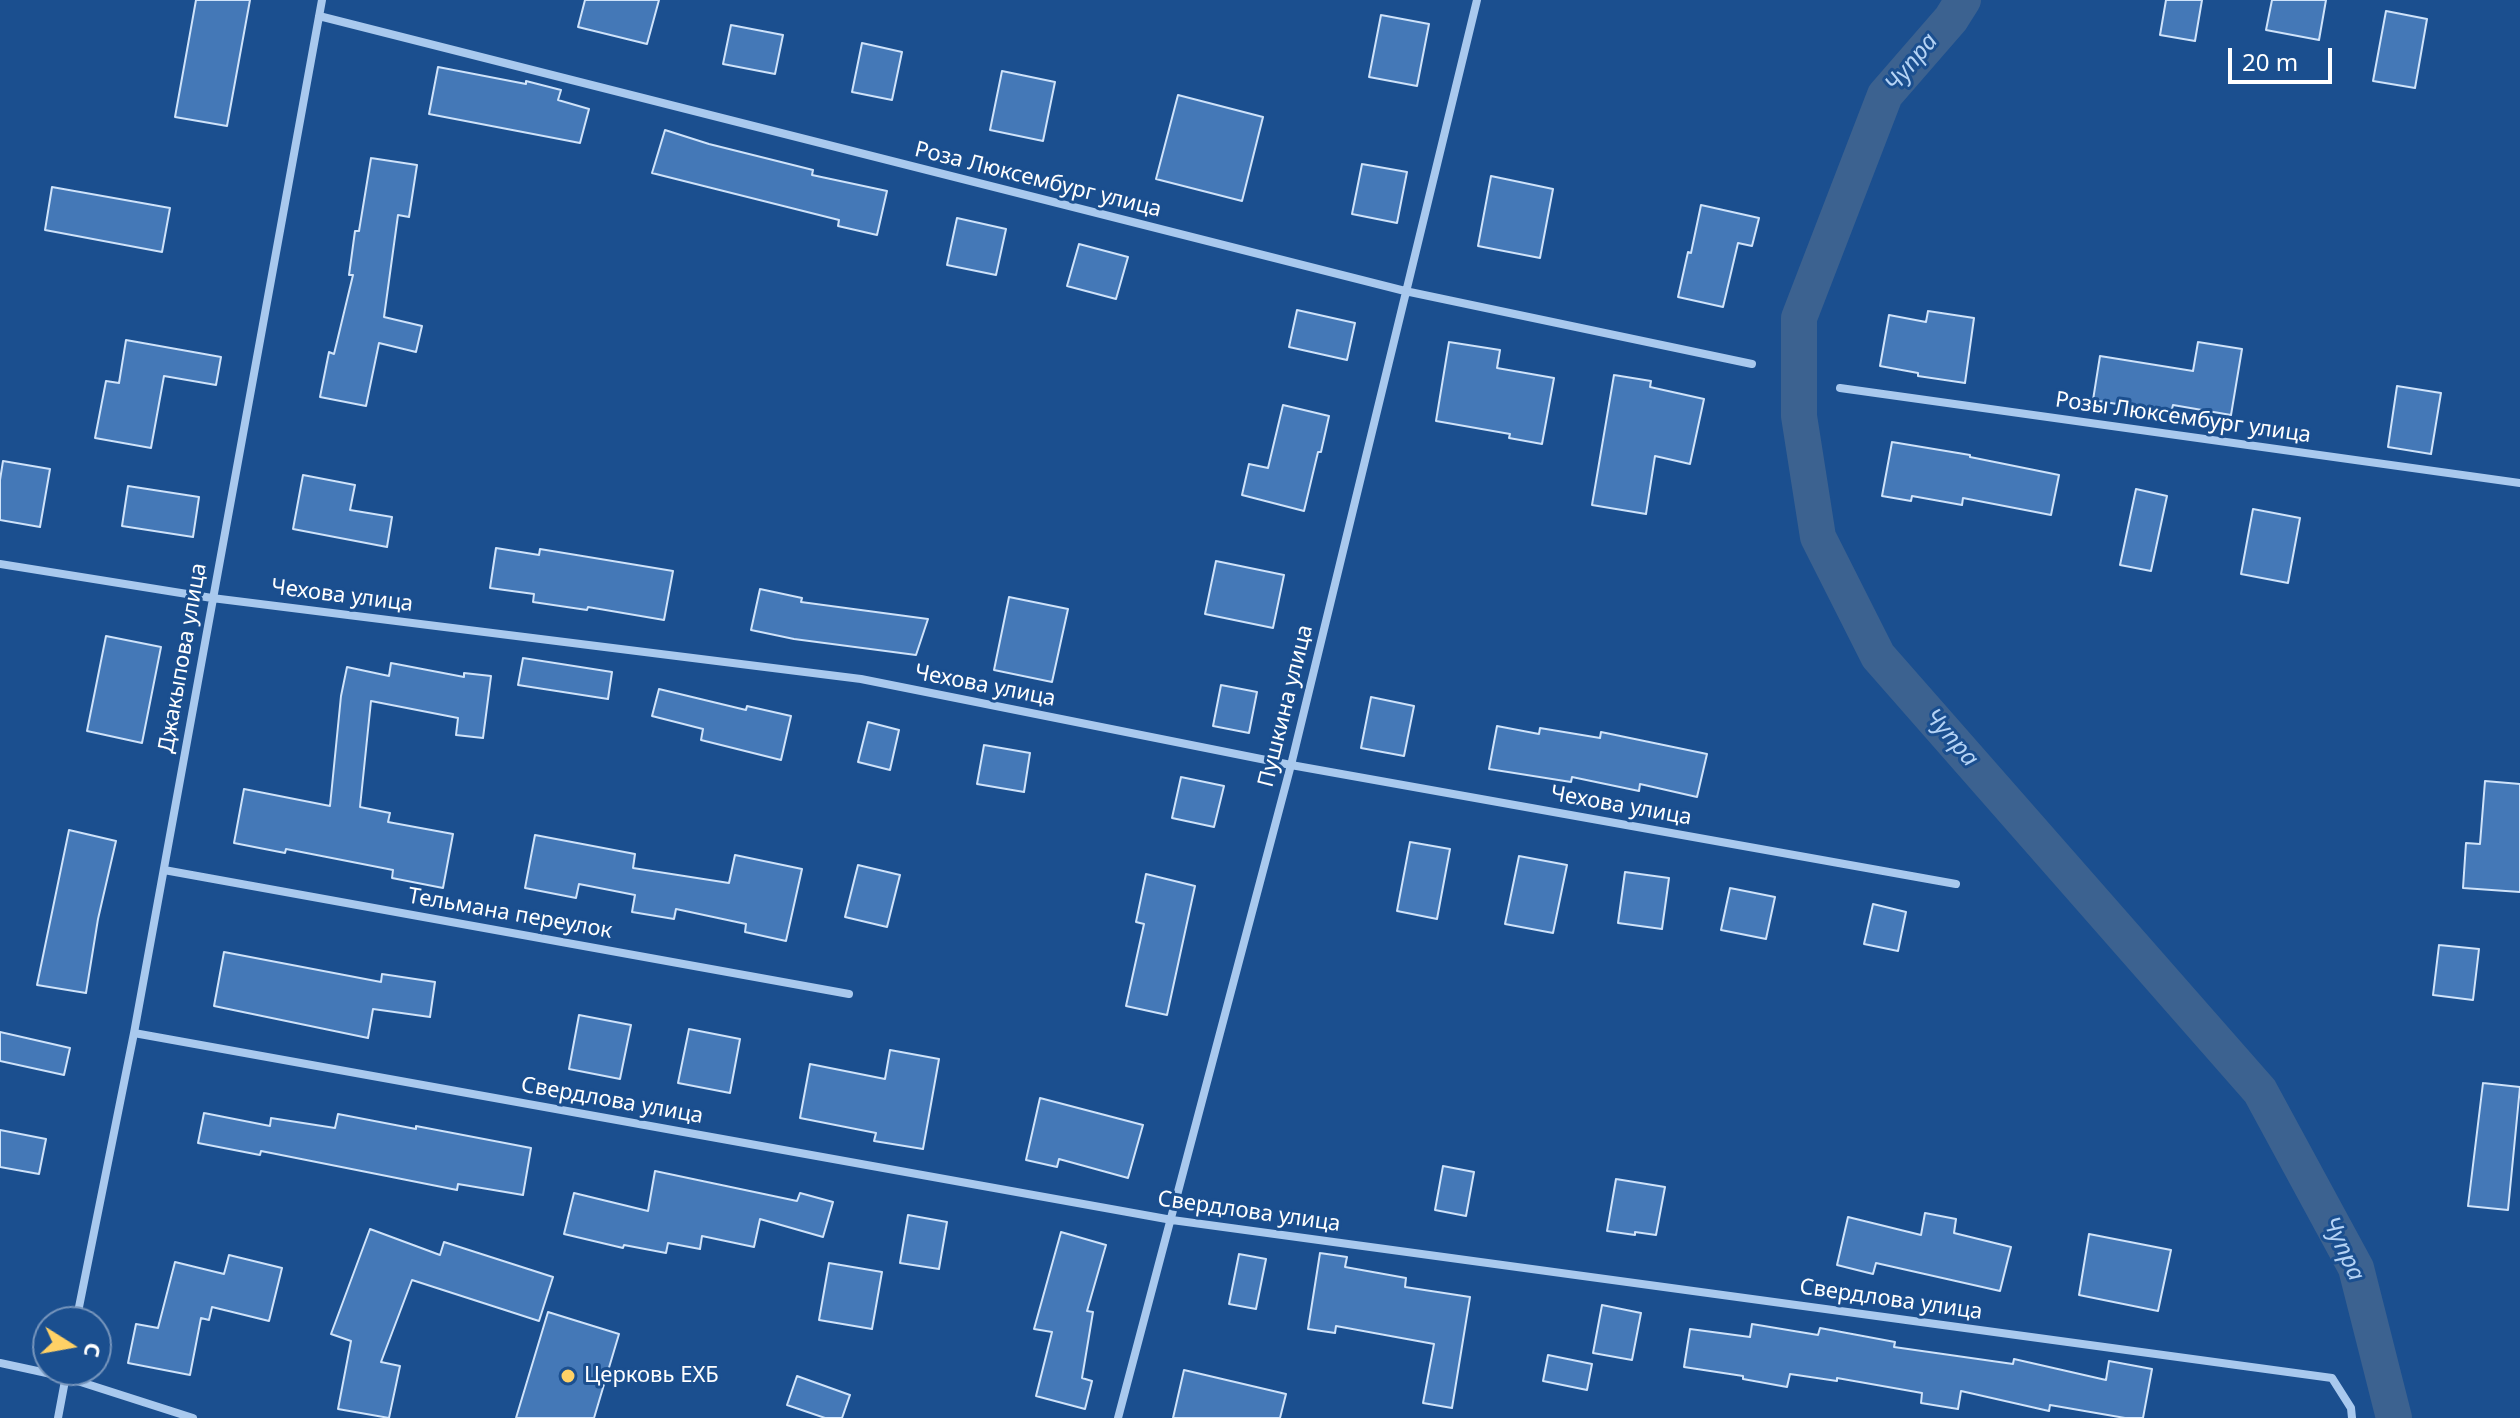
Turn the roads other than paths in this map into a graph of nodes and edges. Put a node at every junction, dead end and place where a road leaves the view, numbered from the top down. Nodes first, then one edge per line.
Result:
1 (322, 0) edge
2 (1477, 0) edge
3 (319, 16) junction
4 (1405, 291) junction
5 (1752, 364) dead end
6 (1840, 388) dead end
7 (2520, 483) edge
8 (0, 564) edge
9 (212, 598) junction
10 (1291, 765) junction
11 (164, 870) junction
12 (1956, 884) dead end
13 (849, 994) dead end
14 (134, 1033) junction
15 (1172, 1220) junction
16 (79, 1306) edge
17 (0, 1363) edge
18 (32, 1368) edge
19 (64, 1386) edge
20 (101, 1386) edge
21 (58, 1418) edge
22 (193, 1418) edge
23 (1118, 1418) edge
24 (2352, 1418) edge

1 - 3 street, Джакыпова улица
2 - 4 street, Пушкина улица
3 - 4 street, Роза Люксембург улица
3 - 9 street, Джакыпова улица
4 - 5 street, Роза Люксембург улица
4 - 10 street, Пушкина улица
6 - 7 street, Розы Люксембург улица
8 - 9 street, Чехова улица
9 - 10 street, Чехова улица
9 - 11 street, Джакыпова улица
10 - 12 street, Чехова улица
10 - 15 street, Пушкина улица
11 - 13 street, Тельмана переулок
11 - 14 street, Джакыпова улица
14 - 15 street, Свердлова улица
14 - 16 street, Джакыпова улица
15 - 23 street, Пушкина улица
15 - 24 street, Свердлова улица
17 - 18 street
19 - 21 street
20 - 22 street

